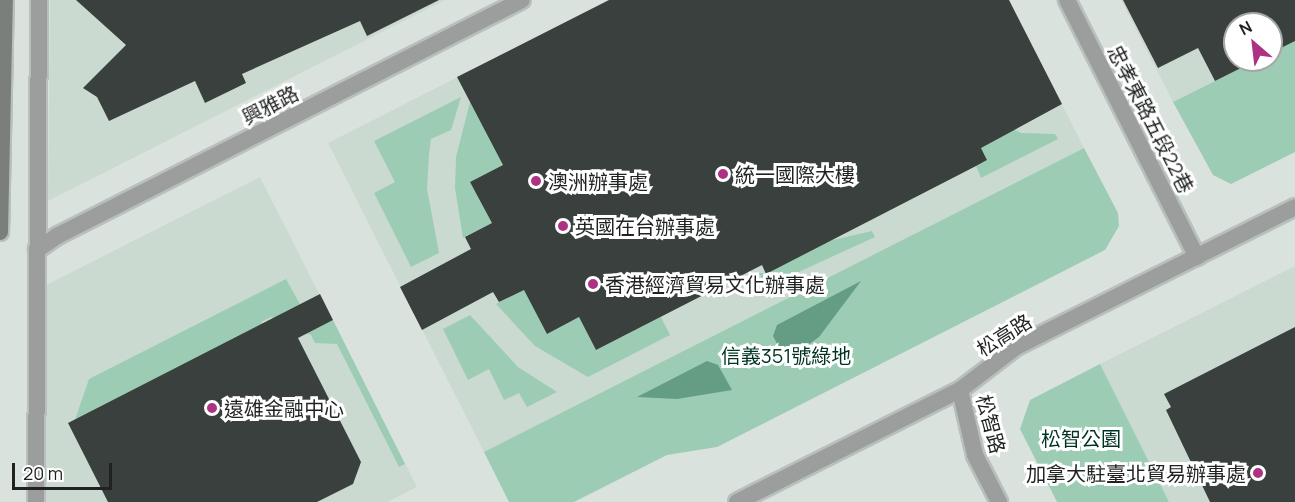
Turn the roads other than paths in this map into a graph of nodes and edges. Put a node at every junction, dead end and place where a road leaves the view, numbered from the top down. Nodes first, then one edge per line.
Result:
1 (5, 0) edge
2 (39, 0) edge
3 (522, 0) edge
4 (1067, 0) edge
5 (1295, 207) edge
6 (0, 232) edge
7 (37, 250) junction
8 (1197, 257) junction
9 (960, 390) junction
10 (36, 502) edge
11 (737, 502) edge
12 (999, 502) edge

1 - 6 main road
2 - 7 street
3 - 7 street, 興雅路
4 - 8 street, 忠孝東路五段22巷
5 - 8 street, 松高路
7 - 10 street
8 - 9 street, 松高路
9 - 11 street, 松高路
9 - 12 street, 松智路

